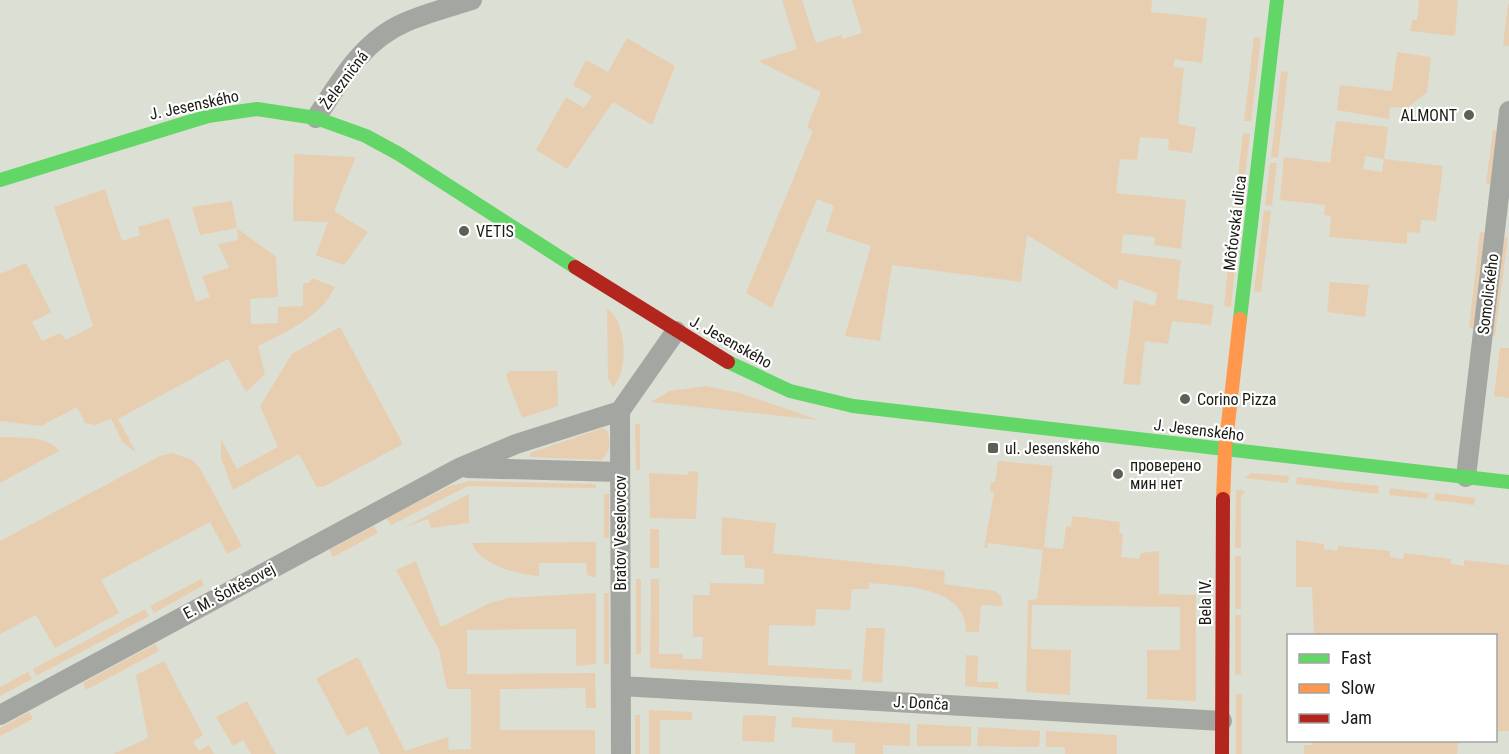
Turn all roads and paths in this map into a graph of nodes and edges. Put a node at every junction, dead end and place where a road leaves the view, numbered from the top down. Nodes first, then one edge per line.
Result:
1 (472, 0) edge
2 (1277, 0) edge
3 (1509, 111) edge
4 (316, 118) junction
5 (0, 180) edge
6 (676, 331) junction
7 (620, 411) junction
8 (1225, 450) junction
9 (459, 468) junction
10 (620, 472) junction
11 (1466, 477) junction
12 (1509, 482) edge
13 (621, 686) junction
14 (0, 715) edge
15 (1222, 721) junction
16 (621, 754) edge
17 (1222, 754) edge

1 - 4 street, Železničná
2 - 8 street, Môťovská ulica
3 - 11 street, Somolického
4 - 5 street, J. Jesenského
4 - 6 street, J. Jesenského
6 - 7 street
6 - 8 street, J. Jesenského
7 - 9 street, E. M. Šoltésovej
7 - 10 street, Bratov Veselovcov
8 - 11 street, J. Jesenského
8 - 15 street, Bela IV.
9 - 10 street, E. M. Šoltésovej
9 - 14 street, E. M. Šoltésovej
10 - 13 street, Bratov Veselovcov
11 - 12 street, J. Jesenského
13 - 15 street, J. Donča
13 - 16 street, Bratov Veselovcov
15 - 17 street, Bela IV.

